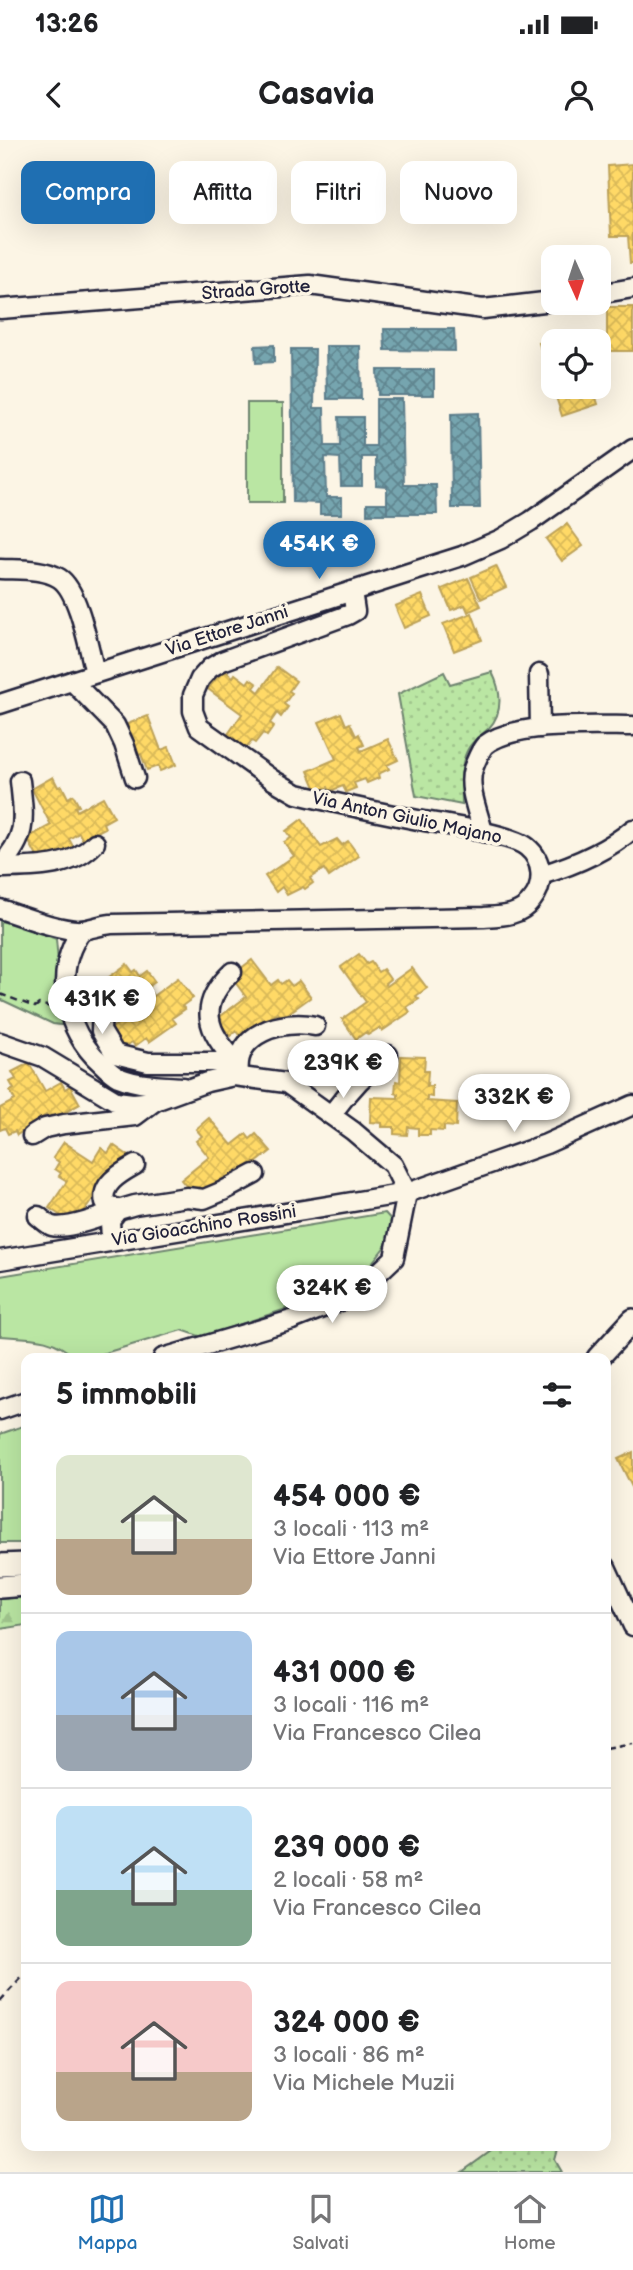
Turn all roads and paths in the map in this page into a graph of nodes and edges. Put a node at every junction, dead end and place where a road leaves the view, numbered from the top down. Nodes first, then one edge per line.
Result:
1 (633, 288) edge
2 (611, 292) edge
3 (541, 302) edge
4 (0, 309) edge
5 (633, 449) edge
6 (0, 569) edge
7 (352, 591) junction
8 (95, 673) junction
9 (539, 674) dead end
10 (72, 681) junction
11 (0, 704) edge
12 (633, 726) edge
13 (540, 728) junction
14 (135, 778) dead end
15 (20, 781) dead end
16 (633, 829) edge
17 (483, 832) junction
18 (95, 843) dead end
19 (0, 867) edge
20 (541, 876) junction
21 (0, 909) edge
22 (82, 930) junction
23 (232, 972) dead end
24 (0, 994) edge
25 (102, 1006) dead end
26 (70, 1016) junction
27 (315, 1026) dead end
28 (0, 1042) edge
29 (388, 1055) dead end
30 (238, 1069) junction
31 (193, 1087) junction
32 (155, 1101) junction
33 (633, 1105) edge
34 (331, 1115) junction
35 (32, 1136) dead end
36 (135, 1165) dead end
37 (255, 1174) dead end
38 (407, 1193) junction
39 (118, 1210) junction
40 (38, 1216) dead end
41 (111, 1241) junction
42 (0, 1259) edge
43 (633, 1320) edge
44 (180, 1353) edge
45 (603, 1353) edge
46 (21, 1403) edge
47 (0, 1410) edge
48 (21, 1564) edge
49 (0, 1565) edge
50 (611, 1578) edge
51 (21, 1585) edge
52 (0, 1587) edge
53 (633, 1626) edge
54 (633, 1742) edge
55 (611, 1747) edge
56 (21, 1978) edge
57 (0, 2001) edge

1 - 2 street
3 - 4 street, Strada Grotte
5 - 7 street, Via Ettore Janni
6 - 8 street
7 - 8 street, Via Ettore Janni
7 - 17 street, Via Anton Giulio Majano
8 - 10 street, Via Ettore Janni
9 - 13 street
10 - 11 street, Via Ettore Janni
10 - 14 street
12 - 13 street
13 - 17 street
15 - 19 street
16 - 20 street
17 - 20 street, Via Anton Giulio Majano
18 - 19 street
20 - 22 street
21 - 22 street
22 - 26 street
23 - 30 street
24 - 26 path
25 - 30 street
26 - 31 street
27 - 30 street
28 - 32 street
29 - 34 street
30 - 31 street
30 - 34 street
31 - 32 street
32 - 35 street
33 - 38 street, Via Gioacchino Rossini
34 - 38 street
36 - 39 street
37 - 39 street
38 - 41 street, Via Gioacchino Rossini
38 - 44 street
39 - 40 street
39 - 41 street
41 - 42 street, Via Gioacchino Rossini
43 - 45 main road
46 - 47 street
48 - 49 main road
50 - 53 street
51 - 52 main road
54 - 55 path
56 - 57 path

